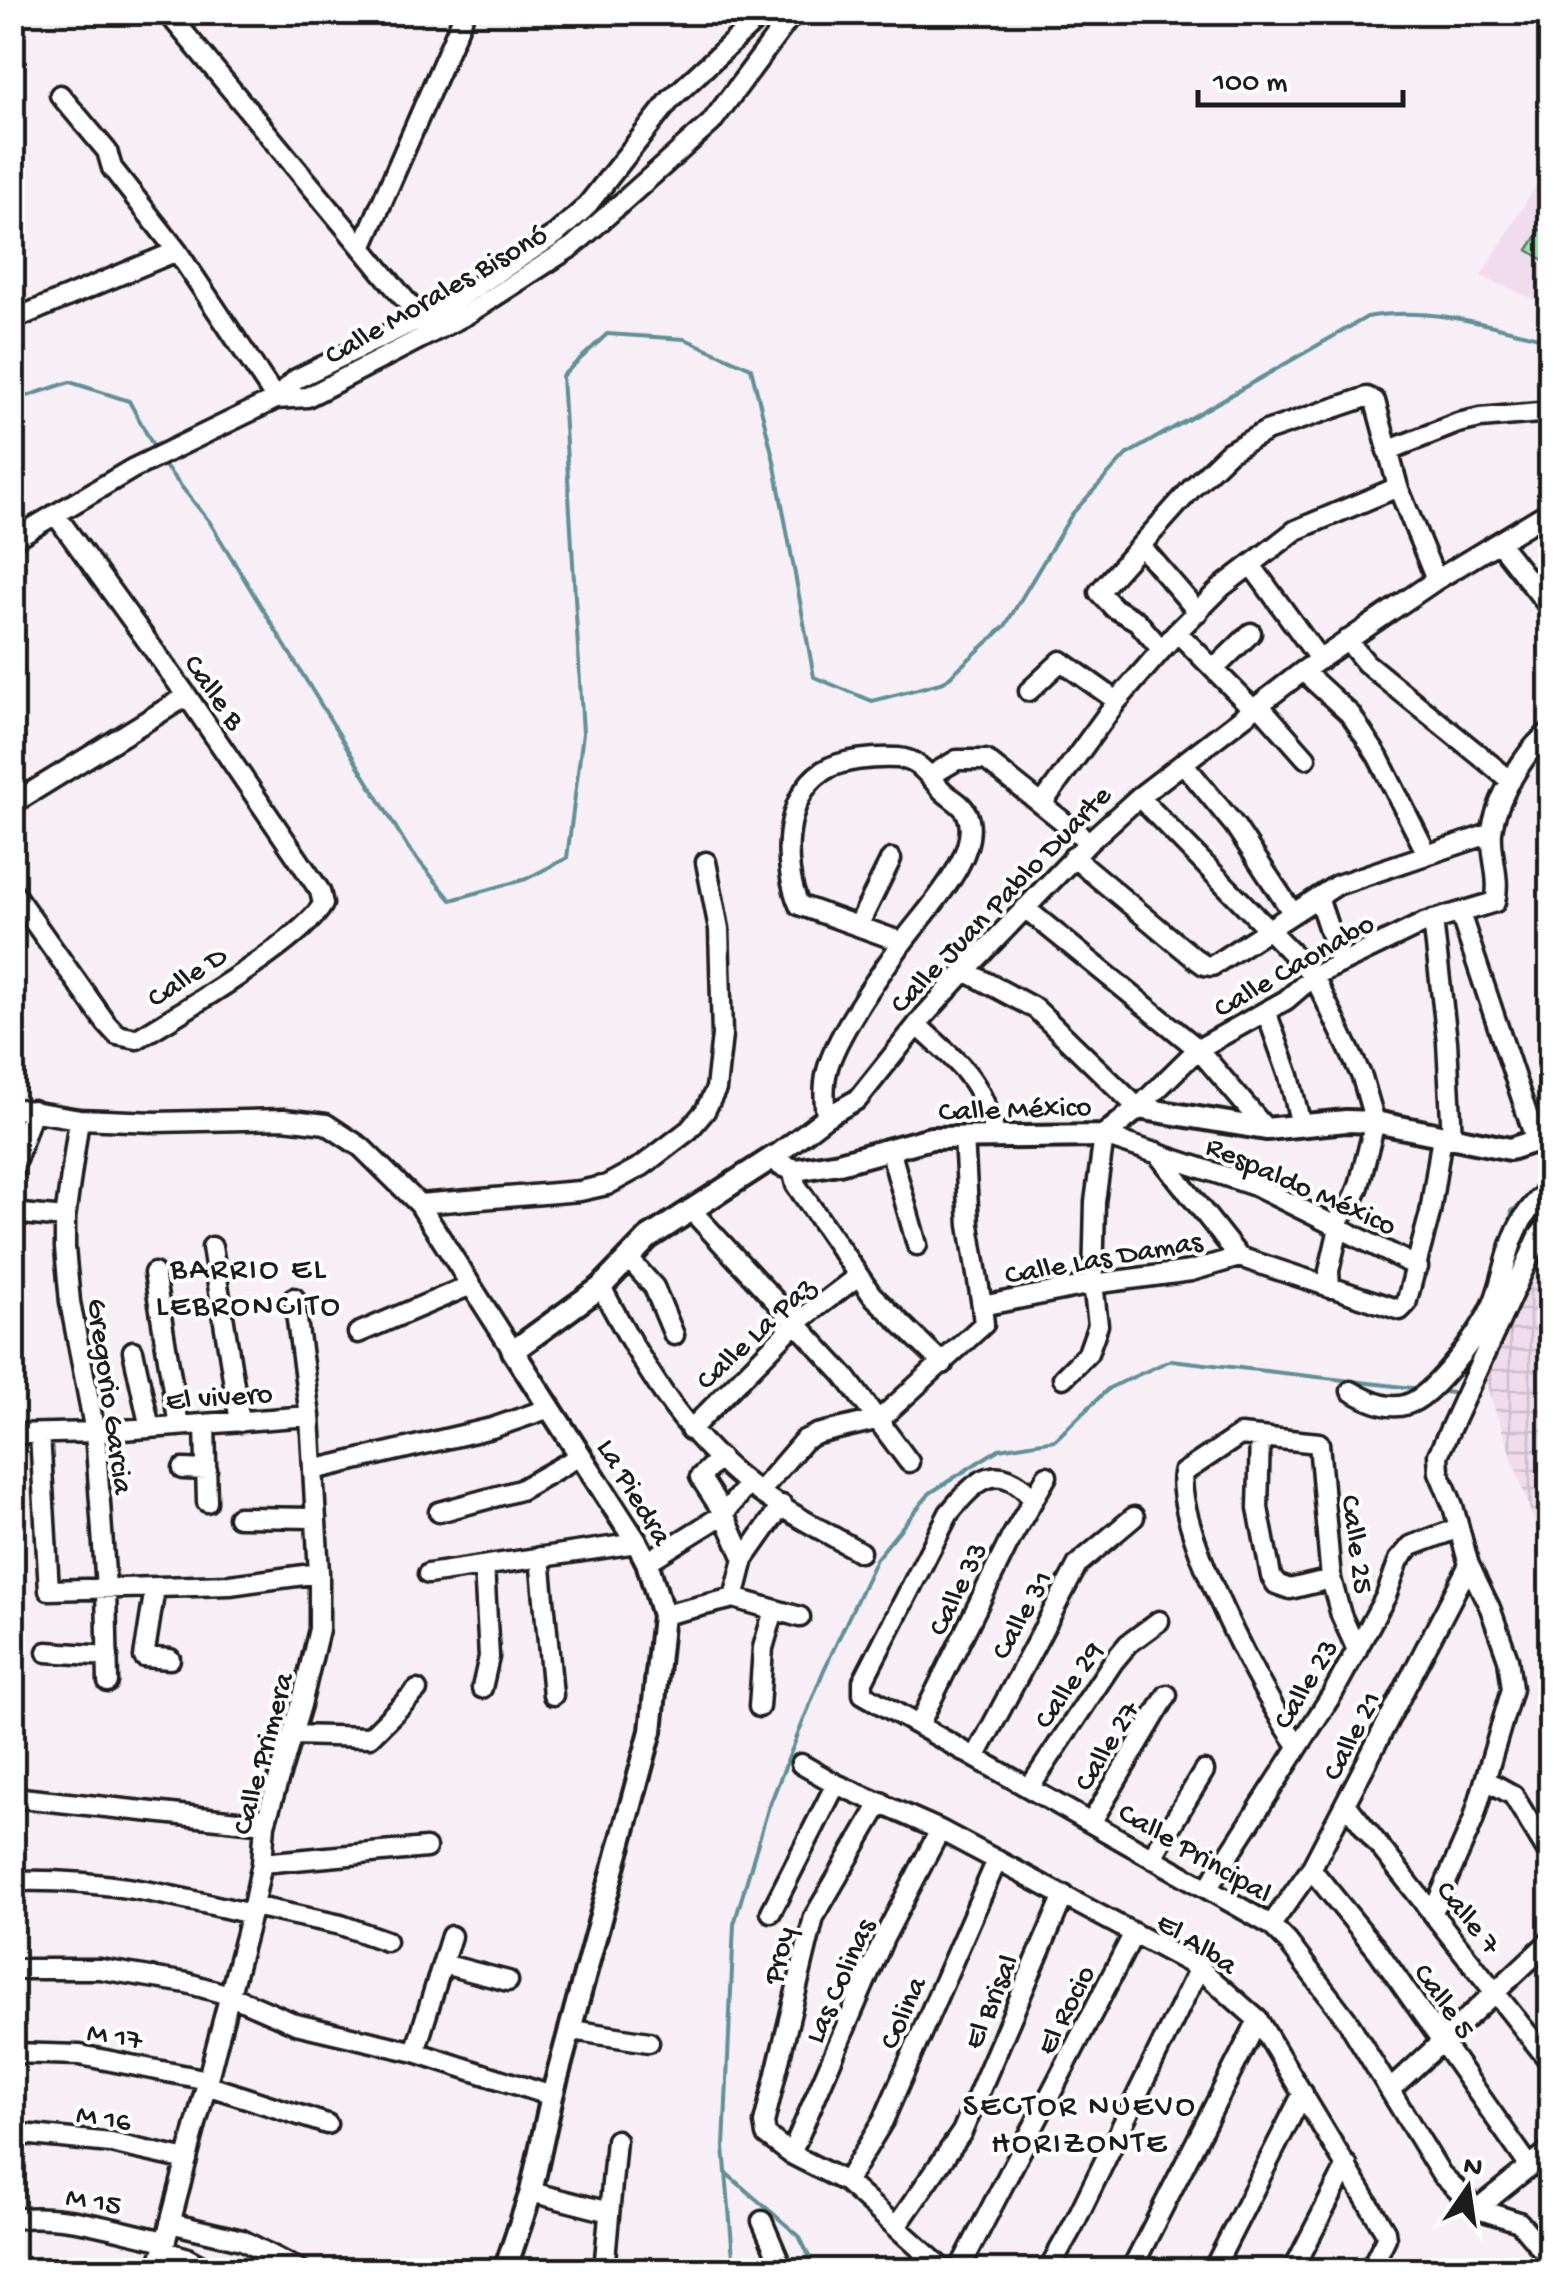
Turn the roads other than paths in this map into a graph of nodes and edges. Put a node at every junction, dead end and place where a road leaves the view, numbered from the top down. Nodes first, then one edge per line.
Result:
1 (167, 12) edge
2 (465, 12) edge
3 (765, 12) edge
4 (794, 12) edge
5 (60, 95) dead end
6 (362, 248) junction
7 (177, 251) junction
8 (12, 320) edge
9 (427, 326) junction
10 (276, 399) junction
11 (1550, 425) edge
12 (1387, 452) junction
13 (1398, 487) junction
14 (1550, 511) edge
15 (55, 514) junction
16 (12, 540) edge
17 (1499, 544) junction
18 (1142, 547) junction
19 (1251, 565) junction
20 (1436, 580) junction
21 (1550, 608) edge
22 (1198, 612) junction
23 (1177, 632) junction
24 (1251, 633) dead end
25 (1347, 640) junction
26 (1161, 650) junction
27 (1320, 660) junction
28 (1214, 669) junction
29 (1303, 671) junction
30 (1029, 691) dead end
31 (187, 696) junction
32 (1118, 700) junction
33 (1256, 707) junction
34 (1550, 732) edge
35 (1306, 758) dead end
36 (1183, 762) junction
37 (930, 776) junction
38 (1511, 780) junction
39 (1139, 797) junction
40 (12, 804) edge
41 (1042, 804) junction
42 (1492, 833) junction
43 (1088, 842) junction
44 (1427, 854) junction
45 (1073, 858) junction
46 (891, 859) dead end
47 (706, 862) dead end
48 (12, 891) edge
49 (1318, 897) junction
50 (322, 904) joint
51 (1025, 908) junction
52 (1292, 912) junction
53 (1460, 913) junction
54 (1434, 920) junction
55 (858, 926) junction
56 (1270, 929) junction
57 (902, 942) junction
58 (1340, 963) junction
59 (964, 971) junction
60 (1314, 976) junction
61 (1266, 1011) junction
62 (916, 1025) junction
63 (1198, 1049) junction
64 (12, 1108) edge
65 (1138, 1108) junction
66 (33, 1110) junction
67 (826, 1117) junction
68 (79, 1120) junction
69 (1375, 1122) junction
70 (1302, 1125) junction
71 (1266, 1128) junction
72 (1104, 1136) junction
73 (996, 1137) junction
74 (964, 1138) junction
75 (1447, 1138) junction
76 (1543, 1138) edge
77 (890, 1149) junction
78 (1156, 1152) junction
79 (783, 1163) junction
80 (12, 1172) edge
81 (1550, 1187) edge
82 (419, 1204) junction
83 (692, 1211) junction
84 (12, 1213) edge
85 (65, 1218) junction
86 (1550, 1222) edge
87 (1336, 1226) junction
88 (917, 1245) dead end
89 (212, 1247) dead end
90 (1239, 1256) junction
91 (628, 1258) junction
92 (1418, 1266) junction
93 (154, 1273) dead end
94 (858, 1276) junction
95 (1093, 1284) junction
96 (471, 1285) junction
97 (601, 1286) junction
98 (1330, 1288) junction
99 (294, 1298) dead end
100 (982, 1306) junction
101 (795, 1324) junction
102 (358, 1333) dead end
103 (674, 1335) dead end
104 (133, 1351) dead end
105 (514, 1351) junction
106 (943, 1364) junction
107 (1063, 1378) dead end
108 (1351, 1391) dead end
109 (550, 1408) junction
110 (310, 1416) junction
111 (880, 1419) junction
112 (240, 1422) junction
113 (205, 1424) junction
114 (179, 1426) junction
115 (150, 1428) junction
116 (690, 1430) junction
117 (96, 1432) junction
118 (12, 1434) edge
119 (40, 1434) junction
120 (1260, 1437) junction
121 (580, 1456) junction
122 (720, 1458) junction
123 (909, 1462) dead end
124 (183, 1469) dead end
125 (207, 1470) junction
126 (313, 1470) junction
127 (1047, 1476) dead end
128 (754, 1488) junction
129 (1034, 1499) junction
130 (206, 1502) dead end
131 (782, 1505) junction
132 (439, 1512) dead end
133 (724, 1514) junction
134 (238, 1516) dead end
135 (1134, 1517) dead end
136 (316, 1518) junction
137 (1459, 1528) junction
138 (637, 1542) junction
139 (860, 1552) dead end
140 (540, 1558) junction
141 (744, 1559) junction
142 (647, 1562) junction
143 (1470, 1565) junction
144 (484, 1566) junction
145 (319, 1573) junction
146 (428, 1574) dead end
147 (1331, 1578) junction
148 (106, 1588) junction
149 (155, 1588) junction
150 (734, 1598) junction
151 (774, 1610) junction
152 (663, 1615) junction
153 (800, 1617) dead end
154 (1160, 1620) dead end
155 (1357, 1650) junction
156 (47, 1652) dead end
157 (108, 1656) junction
158 (170, 1659) dead end
159 (108, 1682) dead end
160 (482, 1688) dead end
161 (417, 1690) dead end
162 (1167, 1694) dead end
163 (553, 1695) dead end
164 (759, 1708) dead end
165 (919, 1725) junction
166 (292, 1736) junction
167 (1298, 1745) junction
168 (976, 1756) junction
169 (801, 1764) dead end
170 (1204, 1771) dead end
171 (1486, 1780) junction
172 (836, 1784) junction
173 (1030, 1787) junction
174 (12, 1796) edge
175 (881, 1802) junction
176 (1346, 1804) junction
177 (1091, 1823) junction
178 (264, 1824) junction
179 (940, 1830) junction
180 (426, 1848) dead end
181 (1550, 1856) edge
182 (1152, 1857) junction
183 (997, 1860) junction
184 (262, 1862) junction
185 (1311, 1869) junction
186 (12, 1881) edge
187 (1207, 1889) junction
188 (1064, 1895) junction
189 (252, 1910) junction
190 (770, 1912) dead end
191 (1433, 1912) junction
192 (1271, 1925) junction
193 (1134, 1932) junction
194 (451, 1936) dead end
195 (386, 1941) dead end
196 (1550, 1941) edge
197 (443, 1964) junction
198 (1199, 1968) junction
199 (12, 1969) edge
200 (508, 1981) dead end
201 (1494, 1990) junction
202 (230, 1995) junction
203 (1258, 2020) junction
204 (572, 2030) junction
205 (650, 2042) dead end
206 (1443, 2044) junction
207 (415, 2052) junction
208 (12, 2053) edge
209 (1550, 2062) edge
210 (207, 2082) junction
211 (1391, 2090) junction
212 (1302, 2093) junction
213 (552, 2096) junction
214 (327, 2124) dead end
215 (12, 2133) edge
216 (616, 2140) dead end
217 (1550, 2150) edge
218 (791, 2154) junction
219 (187, 2160) junction
220 (1346, 2165) junction
221 (1530, 2167) junction
222 (846, 2182) junction
223 (531, 2192) junction
224 (1476, 2209) junction
225 (610, 2212) junction
226 (12, 2219) edge
227 (762, 2221) dead end
228 (896, 2228) junction
229 (166, 2238) junction
230 (1550, 2258) edge
231 (158, 2270) edge
232 (208, 2270) edge
233 (300, 2270) edge
234 (505, 2270) edge
235 (604, 2270) edge
236 (783, 2270) edge
237 (944, 2270) edge
238 (959, 2270) edge
239 (1048, 2270) edge
240 (1131, 2270) edge
241 (1213, 2270) edge
242 (1294, 2270) edge
243 (1370, 2270) edge

1 - 6 street
2 - 6 street
3 - 9 street, Calle Morales Bisonó
4 - 9 street, Calle Morales Bisonó
5 - 7 street
6 - 9 street
7 - 8 street
7 - 10 street
9 - 10 street, Calle Morales Bisonó
10 - 15 street, Calle Morales Bisonó
11 - 12 street
12 - 13 street
12 - 18 street
13 - 19 street
13 - 20 street
14 - 17 street, Calle Juan Pablo Duarte
15 - 16 street, Calle Morales Bisonó
15 - 31 street, Calle B
17 - 20 street, Calle Juan Pablo Duarte
17 - 21 street
18 - 22 street
18 - 26 street
19 - 22 street
19 - 27 street
20 - 25 street, Calle Juan Pablo Duarte
22 - 23 street
23 - 26 street
23 - 28 street
24 - 28 street
25 - 27 street, Calle Juan Pablo Duarte
25 - 38 street
26 - 32 street
27 - 29 street, Calle Juan Pablo Duarte
28 - 33 street
29 - 33 street, Calle Juan Pablo Duarte
29 - 44 street
30 - 32 street
31 - 40 street
31 - 50 street, Calle B
32 - 41 street
33 - 35 street
33 - 36 street, Calle Juan Pablo Duarte
34 - 38 street
36 - 39 street, Calle Juan Pablo Duarte
36 - 52 street
37 - 41 street
37 - 55 street
37 - 57 street
38 - 42 street
39 - 43 street, Calle Juan Pablo Duarte
39 - 56 street
41 - 43 street
42 - 44 street
42 - 53 street, Calle Caonabo
43 - 45 street, Calle Juan Pablo Duarte
44 - 49 street
45 - 51 street, Calle Juan Pablo Duarte
45 - 56 street
46 - 55 street
47 - 82 street
48 - 50 street, Calle D
49 - 52 street
49 - 58 street
51 - 59 street, Calle Juan Pablo Duarte
51 - 63 street
52 - 56 street
53 - 54 street, Calle Caonabo
53 - 76 street
54 - 58 street, Calle Caonabo
54 - 75 street
55 - 57 street
56 - 60 street
57 - 67 street
58 - 60 street, Calle Caonabo
59 - 62 street, Calle Juan Pablo Duarte
59 - 65 street
60 - 61 street, Calle Caonabo
60 - 69 street
61 - 63 street, Calle Caonabo
61 - 70 street
62 - 67 street, Calle Juan Pablo Duarte
62 - 73 street
63 - 65 street, Calle Caonabo
63 - 71 street
64 - 66 street, La Piedra
65 - 71 street
65 - 72 street, Calle México
66 - 68 street, La Piedra
66 - 80 street
67 - 79 street, Calle Juan Pablo Duarte
68 - 82 street, La Piedra
68 - 85 street, Gregorio Garcia
69 - 70 street
69 - 75 street
69 - 87 street
70 - 71 street
72 - 73 street, Calle México
72 - 78 street, Respaldo México
72 - 95 street
73 - 74 street, Calle México
74 - 77 street, Calle México
74 - 100 street
75 - 76 street
75 - 92 street
77 - 79 street, Calle México
77 - 88 street
78 - 87 street, Respaldo México
78 - 90 street
79 - 83 street, Calle Juan Pablo Duarte
79 - 94 street
81 - 108 street
82 - 96 street, La Piedra
83 - 91 street, Calle Juan Pablo Duarte
83 - 101 street
84 - 85 street
85 - 117 street, Gregorio Garcia
86 - 137 street
87 - 92 street, Respaldo México
87 - 98 street
89 - 112 street
90 - 95 street, Calle Las Damas
90 - 98 street
91 - 97 street, Calle Juan Pablo Duarte
91 - 103 street
92 - 98 street
93 - 114 street
94 - 101 street, Calle La Paz
94 - 106 street
95 - 100 street, Calle Las Damas
95 - 107 street
96 - 102 street
96 - 105 street, La Piedra
97 - 105 street, Calle Juan Pablo Duarte
97 - 116 street
99 - 110 street, Calle Primera
100 - 106 street, Calle Las Damas
101 - 111 street
101 - 116 street, Calle La Paz
104 - 115 street
105 - 109 street, La Piedra
106 - 111 street, Calle Las Damas
109 - 121 street, La Piedra
109 - 126 street
110 - 112 street, El vivero
110 - 126 street, Calle Primera
111 - 123 street
111 - 128 street, Calle Las Damas
112 - 113 street, El vivero
113 - 114 street, El vivero
113 - 125 street
114 - 115 street, El vivero
115 - 117 street, El vivero
116 - 122 street
117 - 119 street, El vivero
117 - 148 street, Gregorio Garcia
118 - 119 street, El vivero
119 - 148 street
120 - 147 street, Calle 25
120 - 147 street
120 - 167 street
121 - 132 street
121 - 138 street, La Piedra
122 - 128 street
122 - 133 street
124 - 125 street
125 - 130 street
126 - 136 street, Calle Primera
127 - 129 street, Calle 33
128 - 131 street
128 - 133 street, Calle Las Damas
129 - 165 street, Calle 33
129 - 165 street, Calle Principal
131 - 139 street
131 - 141 street
133 - 141 street
133 - 142 street, Calle Las Damas
134 - 136 street
135 - 168 street, Calle 31
136 - 145 street, Calle Primera
137 - 143 street
137 - 155 street, Calle 23
138 - 140 street
138 - 142 street, La Piedra
140 - 144 street
140 - 163 street
141 - 150 street
142 - 152 street, La Piedra
143 - 171 street
143 - 176 street, Calle 21
144 - 146 street
144 - 160 street
145 - 149 street
145 - 166 street, Calle Primera
147 - 155 street, Calle 25
148 - 149 street
148 - 157 street, Gregorio Garcia
149 - 158 street
150 - 151 street
150 - 152 street
151 - 153 street
151 - 164 street
152 - 204 street, La Piedra
154 - 173 street, Calle 29
155 - 167 street, Calle 23
156 - 157 street
157 - 159 street, Gregorio Garcia
161 - 166 street
162 - 177 street, Calle 27
165 - 168 street, Calle Principal
166 - 178 street, Calle Primera
167 - 187 street, Calle 23
168 - 173 street, Calle Principal
169 - 172 street, El Alba
170 - 182 street
171 - 181 street
171 - 191 street
172 - 175 street, El Alba
172 - 190 street
173 - 177 street, Calle Principal
174 - 178 street
175 - 179 street, El Alba
175 - 218 street, Proy
176 - 185 street, Calle 21
176 - 191 street, Calle 7
177 - 182 street, Calle Principal
178 - 184 street, Calle Primera
179 - 183 street, El Alba
179 - 218 street, Las Colinas
180 - 184 street
182 - 187 street, Calle Principal
183 - 188 street, El Alba
183 - 222 street, Colina
184 - 189 street, Calle Primera
185 - 192 street, Calle 21
185 - 206 street, Calle 5
186 - 189 street
187 - 192 street, Calle Principal
188 - 193 street, El Alba
188 - 228 street, El Brisal
189 - 195 street
189 - 202 street, Calle Primera
191 - 201 street, Calle 7
192 - 211 street, Calle Principal
193 - 198 street, El Alba
193 - 238 street, El Rocio
194 - 197 street
196 - 201 street
197 - 200 street
197 - 207 street
198 - 203 street, El Alba
198 - 239 street
199 - 202 street
201 - 206 street
201 - 209 street, Calle 7
202 - 207 street
202 - 210 street, Calle Primera
203 - 212 street, El Alba
203 - 240 street
204 - 205 street
204 - 213 street, La Piedra
206 - 211 street
206 - 221 street, Calle 5
207 - 213 street
208 - 210 street, M 17
210 - 214 street, M 17
210 - 219 street, Calle Primera
211 - 224 street, Calle Principal
212 - 220 street, El Alba
212 - 241 street
213 - 223 street, La Piedra
215 - 219 street, M 16
216 - 225 street
217 - 221 street
218 - 222 street
219 - 229 street, Calle Primera
220 - 242 street
220 - 243 street, El Alba
221 - 224 street
222 - 228 street
223 - 225 street
223 - 234 street, La Piedra
224 - 230 street, Calle Principal
225 - 235 street
226 - 229 street, M 15
227 - 236 street
228 - 237 street
229 - 231 street, Calle Primera
229 - 232 street
229 - 233 street

